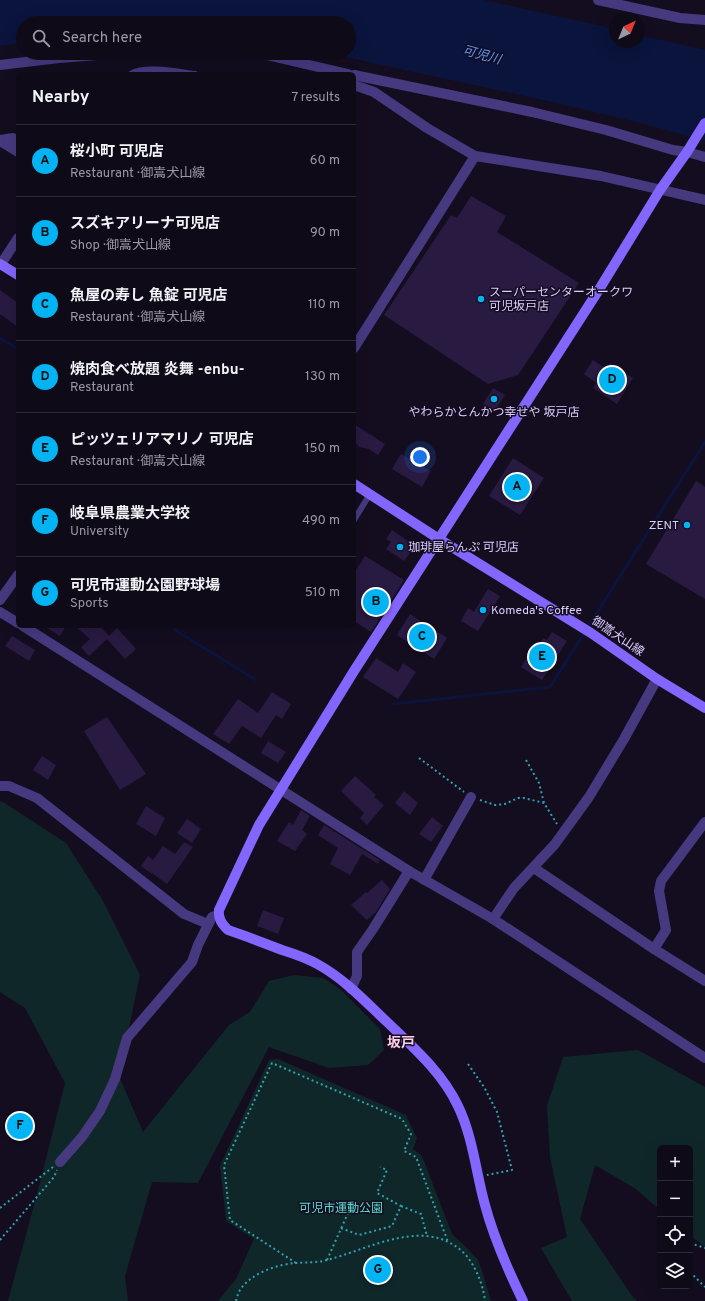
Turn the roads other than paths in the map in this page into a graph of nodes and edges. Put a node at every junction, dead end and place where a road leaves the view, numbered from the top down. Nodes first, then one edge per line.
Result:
1 (598, 0) edge
2 (705, 20) edge
3 (42, 60) edge
4 (283, 60) edge
5 (0, 65) edge
6 (134, 72) edge
7 (178, 72) edge
8 (326, 72) edge
9 (356, 75) edge
10 (356, 86) edge
11 (705, 123) edge
12 (0, 140) edge
13 (16, 140) edge
14 (16, 151) edge
15 (687, 152) junction
16 (475, 156) junction
17 (705, 157) edge
18 (660, 190) junction
19 (705, 200) edge
20 (16, 241) edge
21 (0, 265) edge
22 (16, 274) edge
23 (356, 345) edge
24 (356, 485) edge
25 (370, 494) junction
26 (356, 517) edge
27 (439, 539) junction
28 (16, 578) edge
29 (0, 600) edge
30 (0, 612) edge
31 (16, 622) edge
32 (26, 628) edge
33 (657, 679) junction
34 (705, 708) edge
35 (0, 786) edge
36 (281, 790) junction
37 (471, 797) dead end
38 (705, 822) edge
39 (534, 868) junction
40 (409, 871) junction
41 (424, 880) junction
42 (218, 916) junction
43 (493, 918) junction
44 (208, 924) junction
45 (654, 949) junction
46 (705, 981) edge
47 (351, 989) junction
48 (705, 1058) edge
49 (60, 1162) road end
50 (523, 1301) edge

1 - 2 street
3 - 5 street
4 - 8 street
6 - 7 lane
9 - 15 street
10 - 16 street
11 - 15 street
12 - 13 street
12 - 14 street
15 - 17 street
15 - 18 street
16 - 18 street
16 - 23 street
18 - 19 street
18 - 27 street
20 - 21 street
21 - 22 street
24 - 25 street, 御嵩犬山線
25 - 26 lane
25 - 27 street, 御嵩犬山線
27 - 33 street, 御嵩犬山線
27 - 36 street
28 - 29 street
30 - 31 street
32 - 36 street
33 - 34 street, 御嵩犬山線
33 - 39 street
35 - 44 street
36 - 40 street
36 - 42 street
37 - 41 street
38 - 45 street
39 - 43 street
39 - 45 street
40 - 41 street
40 - 47 street
41 - 43 street
42 - 44 street
42 - 47 street
43 - 48 street
44 - 49 street
45 - 46 street
47 - 50 street

